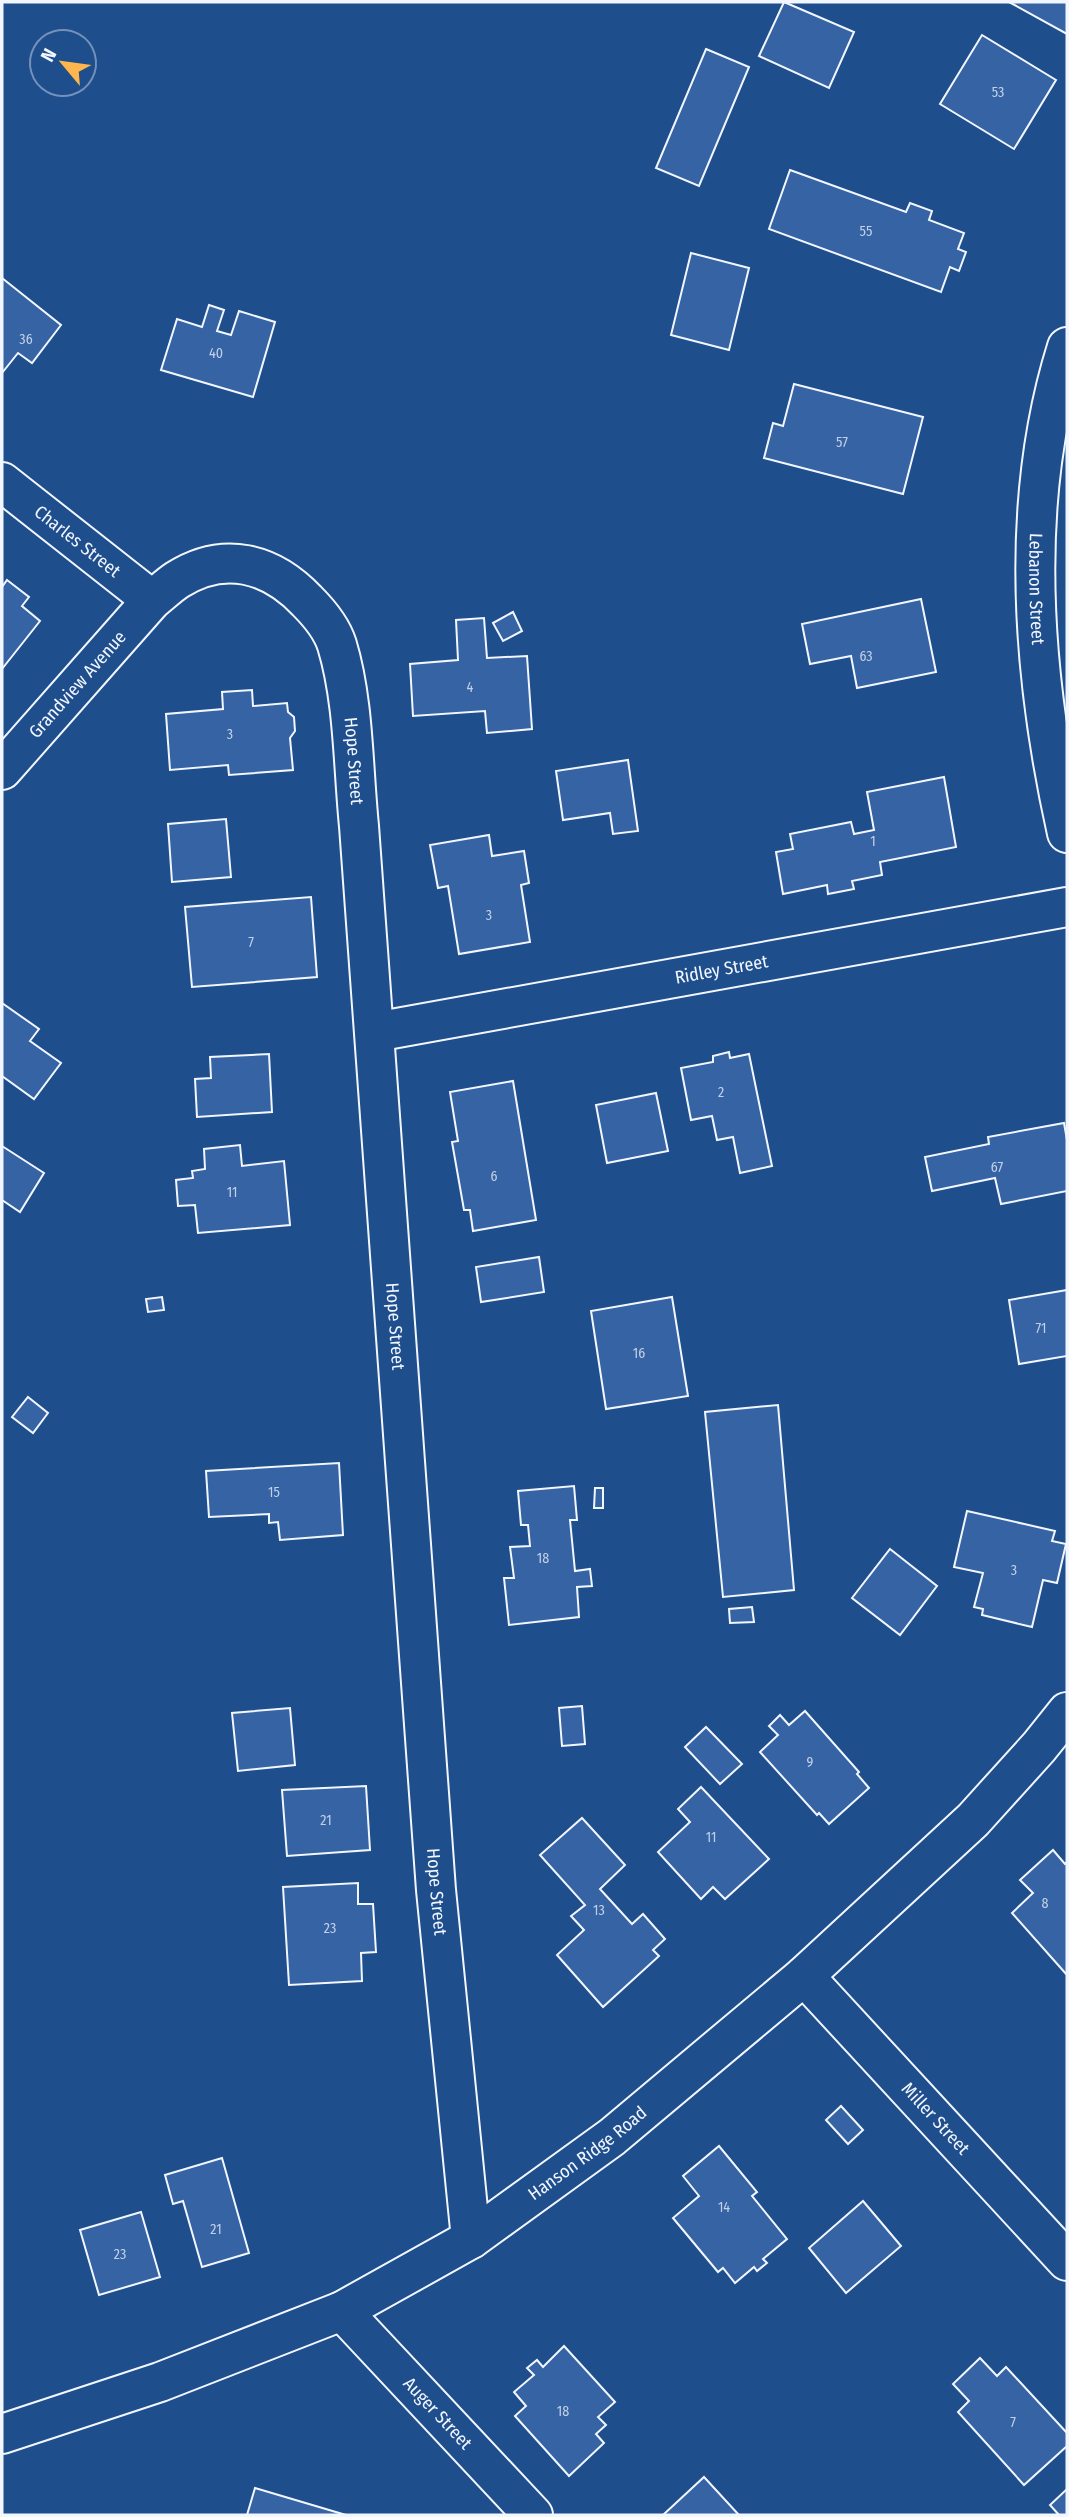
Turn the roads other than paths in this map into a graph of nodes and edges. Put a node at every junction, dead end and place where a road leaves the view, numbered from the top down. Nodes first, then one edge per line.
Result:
1 (1067, 347) edge
2 (2, 482) edge
3 (152, 600) junction
4 (2, 770) edge
5 (1067, 833) edge
6 (1067, 907) edge
7 (374, 1032) junction
8 (1067, 1712) edge
9 (804, 1976) junction
10 (471, 2239) junction
11 (1067, 2261) edge
12 (342, 2311) junction
13 (2, 2434) edge
14 (533, 2515) edge

1 - 5 main road, Lebanon Street
2 - 3 main road, Charles Street
3 - 4 main road, Grandview Avenue
3 - 7 main road, Hope Street
6 - 7 main road, Ridley Street
7 - 10 main road, Hope Street
8 - 9 main road, Hanson Ridge Road
9 - 10 main road, Hanson Ridge Road
9 - 11 main road, Miller Street
10 - 12 main road, Hanson Ridge Road
12 - 13 main road, Hanson Ridge Road
12 - 14 main road, Auger Street

